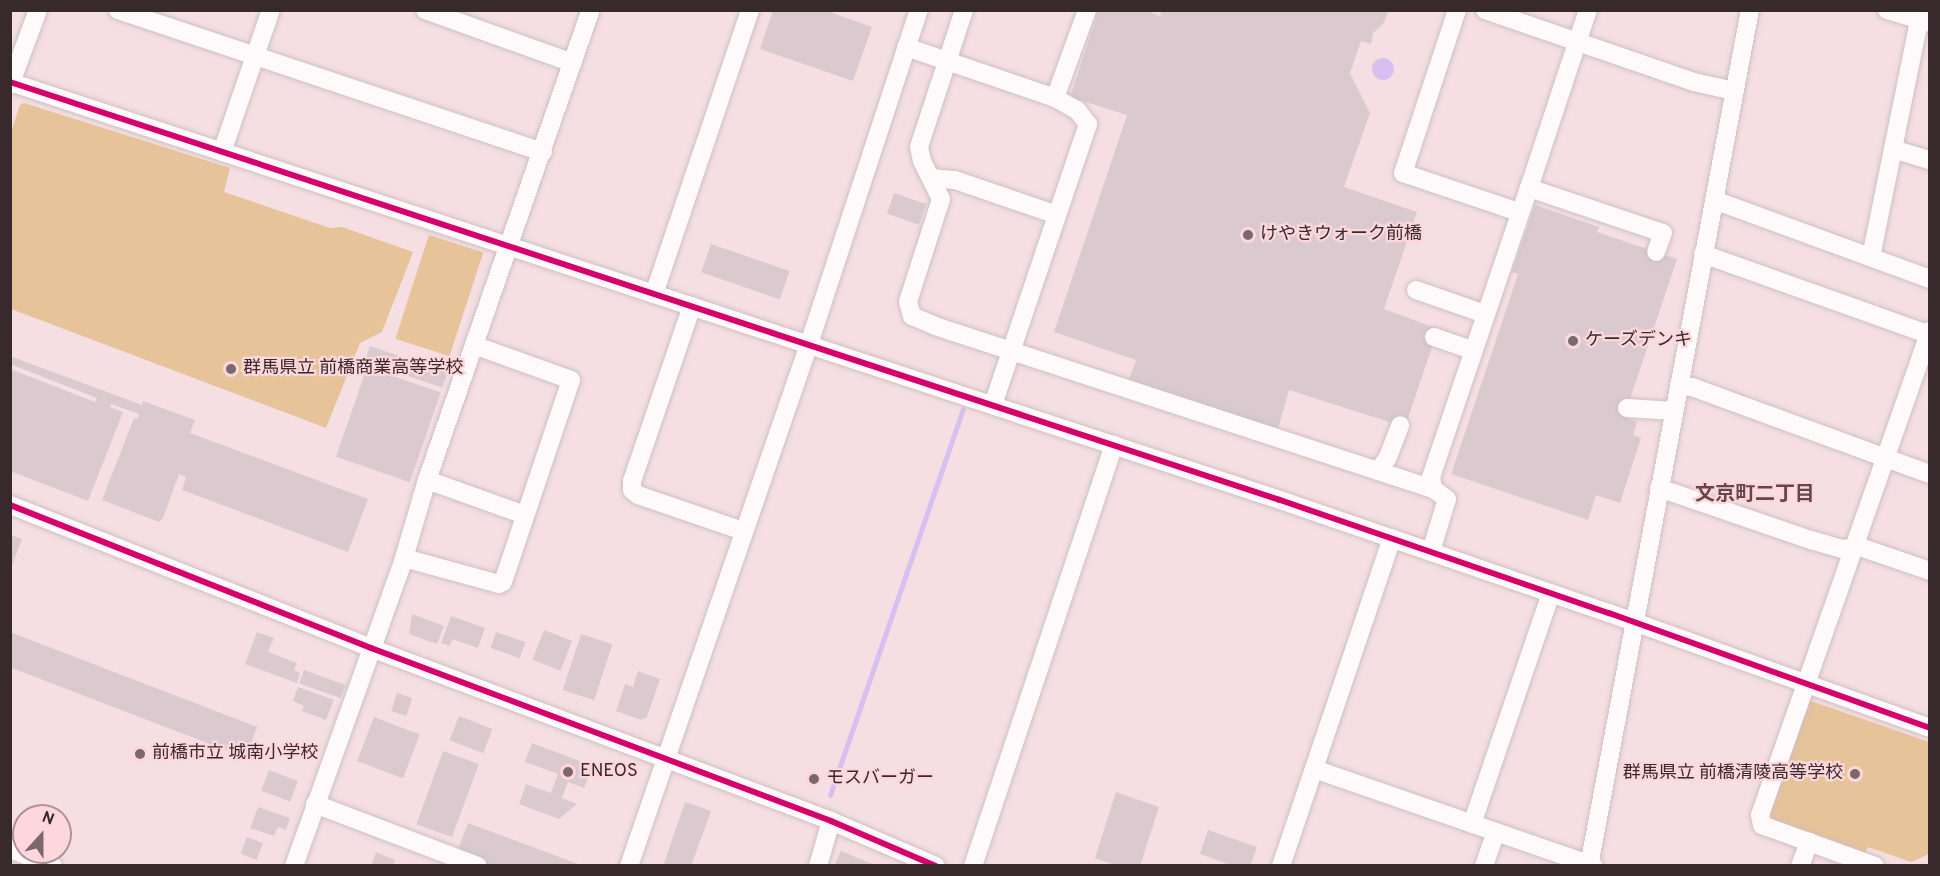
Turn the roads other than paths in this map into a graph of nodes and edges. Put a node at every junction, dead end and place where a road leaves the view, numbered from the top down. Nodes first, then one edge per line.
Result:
1 (38, 10) edge
2 (118, 10) edge
3 (271, 10) edge
4 (591, 10) edge
5 (750, 10) edge
6 (919, 10) edge
7 (964, 10) edge
8 (1087, 10) edge
9 (1457, 10) edge
10 (1485, 10) edge
11 (1588, 10) edge
12 (1750, 10) edge
13 (1887, 10) edge
14 (429, 11) edge
15 (1925, 21) edge
16 (1577, 42) junction
17 (906, 47) junction
18 (254, 56) junction
19 (947, 61) junction
20 (573, 63) junction
21 (11, 83) edge
22 (1734, 91) junction
23 (1055, 98) junction
24 (1893, 149) junction
25 (222, 152) junction
26 (543, 152) junction
27 (1929, 160) edge
28 (931, 178) junction
29 (1529, 188) junction
30 (1714, 200) junction
31 (1519, 213) junction
32 (1057, 215) junction
33 (509, 246) junction
34 (1656, 252) dead end
35 (1703, 254) junction
36 (1871, 257) junction
37 (1929, 279) edge
38 (1416, 290) dead end
39 (654, 294) junction
40 (692, 306) junction
41 (1485, 314) junction
42 (1929, 333) edge
43 (1434, 337) dead end
44 (474, 345) junction
45 (809, 345) junction
46 (1011, 350) junction
47 (1472, 350) junction
48 (1678, 385) junction
49 (993, 405) junction
50 (1627, 408) dead end
51 (1674, 411) junction
52 (1400, 425) dead end
53 (1114, 445) junction
54 (1886, 458) junction
55 (1383, 473) junction
56 (1929, 474) edge
57 (427, 480) junction
58 (1659, 488) junction
59 (1434, 489) junction
60 (10, 505) edge
61 (525, 515) junction
62 (743, 531) junction
63 (1392, 538) junction
64 (1854, 548) junction
65 (1431, 551) junction
66 (404, 558) junction
67 (1929, 572) edge
68 (1551, 593) junction
69 (1634, 621) junction
70 (371, 648) junction
71 (1806, 683) junction
72 (1929, 728) edge
73 (667, 760) junction
74 (1314, 769) junction
75 (315, 804) junction
76 (831, 821) junction
77 (1472, 824) junction
78 (1496, 832) junction
79 (1809, 842) junction
80 (10, 849) edge
81 (451, 861) edge
82 (1591, 865) edge
83 (53, 866) edge
84 (294, 866) edge
85 (478, 866) edge
86 (629, 866) edge
87 (818, 866) edge
88 (936, 866) edge
89 (973, 866) edge
90 (1281, 866) edge
91 (1484, 866) edge
92 (1800, 866) edge
93 (1875, 866) edge

1 - 21 street
2 - 18 street
3 - 18 street
4 - 20 street
5 - 39 street
6 - 17 street
7 - 19 street
8 - 23 street
9 - 31 street
10 - 16 street
11 - 16 street
12 - 22 street
13 - 15 street
14 - 20 street
15 - 24 street
16 - 22 street
16 - 29 street
17 - 19 street
17 - 45 street
18 - 25 street
18 - 26 street
19 - 23 street
19 - 28 street
20 - 26 street
21 - 25 street
22 - 30 street
23 - 32 street
24 - 27 street
24 - 36 street
25 - 33 street
26 - 33 street
28 - 32 street
28 - 46 street
29 - 31 street
29 - 34 street
30 - 35 street
30 - 36 street
31 - 41 street
32 - 46 street
33 - 39 street
33 - 44 street
35 - 42 street
35 - 48 street
36 - 37 street
38 - 41 street
39 - 40 street
40 - 45 street
40 - 62 street
41 - 47 street
42 - 54 street
43 - 47 street
44 - 57 street
44 - 61 street
45 - 49 street
45 - 62 street
46 - 49 street
46 - 55 street
47 - 59 street
48 - 51 street
48 - 54 street
49 - 53 street
50 - 51 street
51 - 58 street
52 - 55 street
53 - 63 street
53 - 89 street
54 - 56 street
54 - 64 street
55 - 59 street
57 - 61 street
57 - 66 street
58 - 64 street
58 - 69 street
59 - 65 street
60 - 70 street
61 - 66 street
62 - 73 street
63 - 65 street
63 - 74 street
64 - 67 street
64 - 71 street
65 - 68 street
66 - 70 street
68 - 69 street
68 - 77 street
69 - 71 street
69 - 82 street
70 - 73 street
70 - 75 street
71 - 72 street
71 - 79 street
73 - 76 street
73 - 86 street
74 - 77 street
74 - 90 street
75 - 81 street
75 - 84 street
76 - 87 street
76 - 88 street
77 - 78 street
78 - 82 street
78 - 91 street
79 - 92 street
79 - 93 street
80 - 83 street
81 - 85 street

